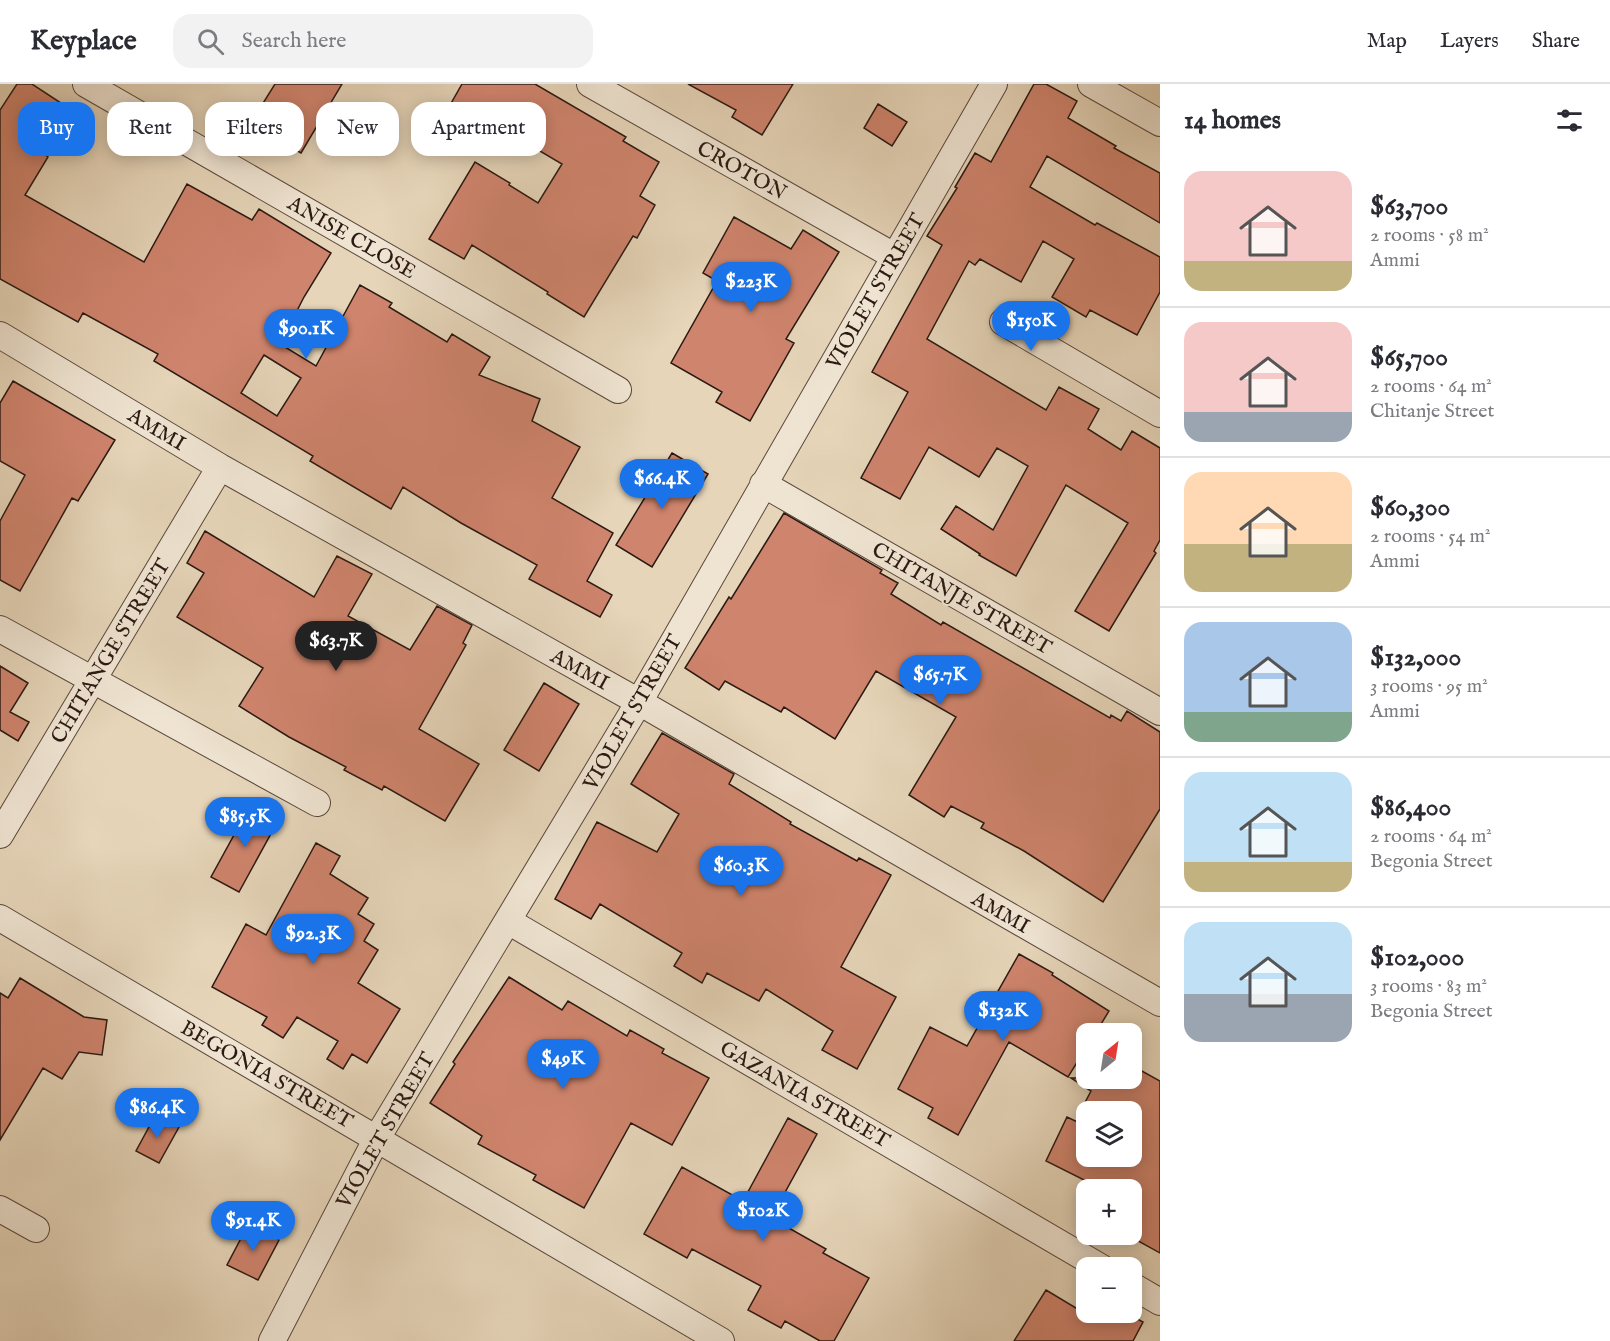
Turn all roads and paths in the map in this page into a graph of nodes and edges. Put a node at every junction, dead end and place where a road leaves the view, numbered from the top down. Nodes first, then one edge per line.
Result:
1 (86, 84) edge
2 (590, 84) edge
3 (994, 84) edge
4 (1091, 84) edge
5 (1160, 123) edge
6 (894, 256) junction
7 (1003, 322) dead end
8 (0, 335) edge
9 (618, 390) dead end
10 (1160, 414) edge
11 (220, 467) junction
12 (763, 484) junction
13 (0, 630) edge
14 (93, 681) junction
15 (639, 702) junction
16 (1160, 712) edge
17 (317, 803) dead end
18 (0, 835) edge
19 (0, 918) edge
20 (508, 921) junction
21 (1160, 1003) edge
22 (377, 1138) junction
23 (0, 1209) edge
24 (36, 1229) dead end
25 (1083, 1257) edge
26 (1142, 1291) edge
27 (1160, 1302) edge
28 (272, 1341) edge
29 (721, 1341) edge

1 - 9 street, ANISE CLOSE
2 - 6 street, CROTON
3 - 6 street, VIOLET STREET
4 - 5 street
6 - 12 street, VIOLET STREET
7 - 10 street
8 - 11 street, AMMI
11 - 14 street, CHITANGE STREET
11 - 15 street, AMMI
12 - 15 street, VIOLET STREET
12 - 16 street, CHITANJE STREET
13 - 14 street
14 - 17 street
14 - 18 street, CHITANGE STREET
15 - 20 street, VIOLET STREET
15 - 21 street, AMMI
19 - 22 street, BEGONIA STREET
20 - 22 street, VIOLET STREET
20 - 25 street, GAZANIA STREET
22 - 28 street, VIOLET STREET
22 - 29 street, BEGONIA STREET
23 - 24 street
26 - 27 street

